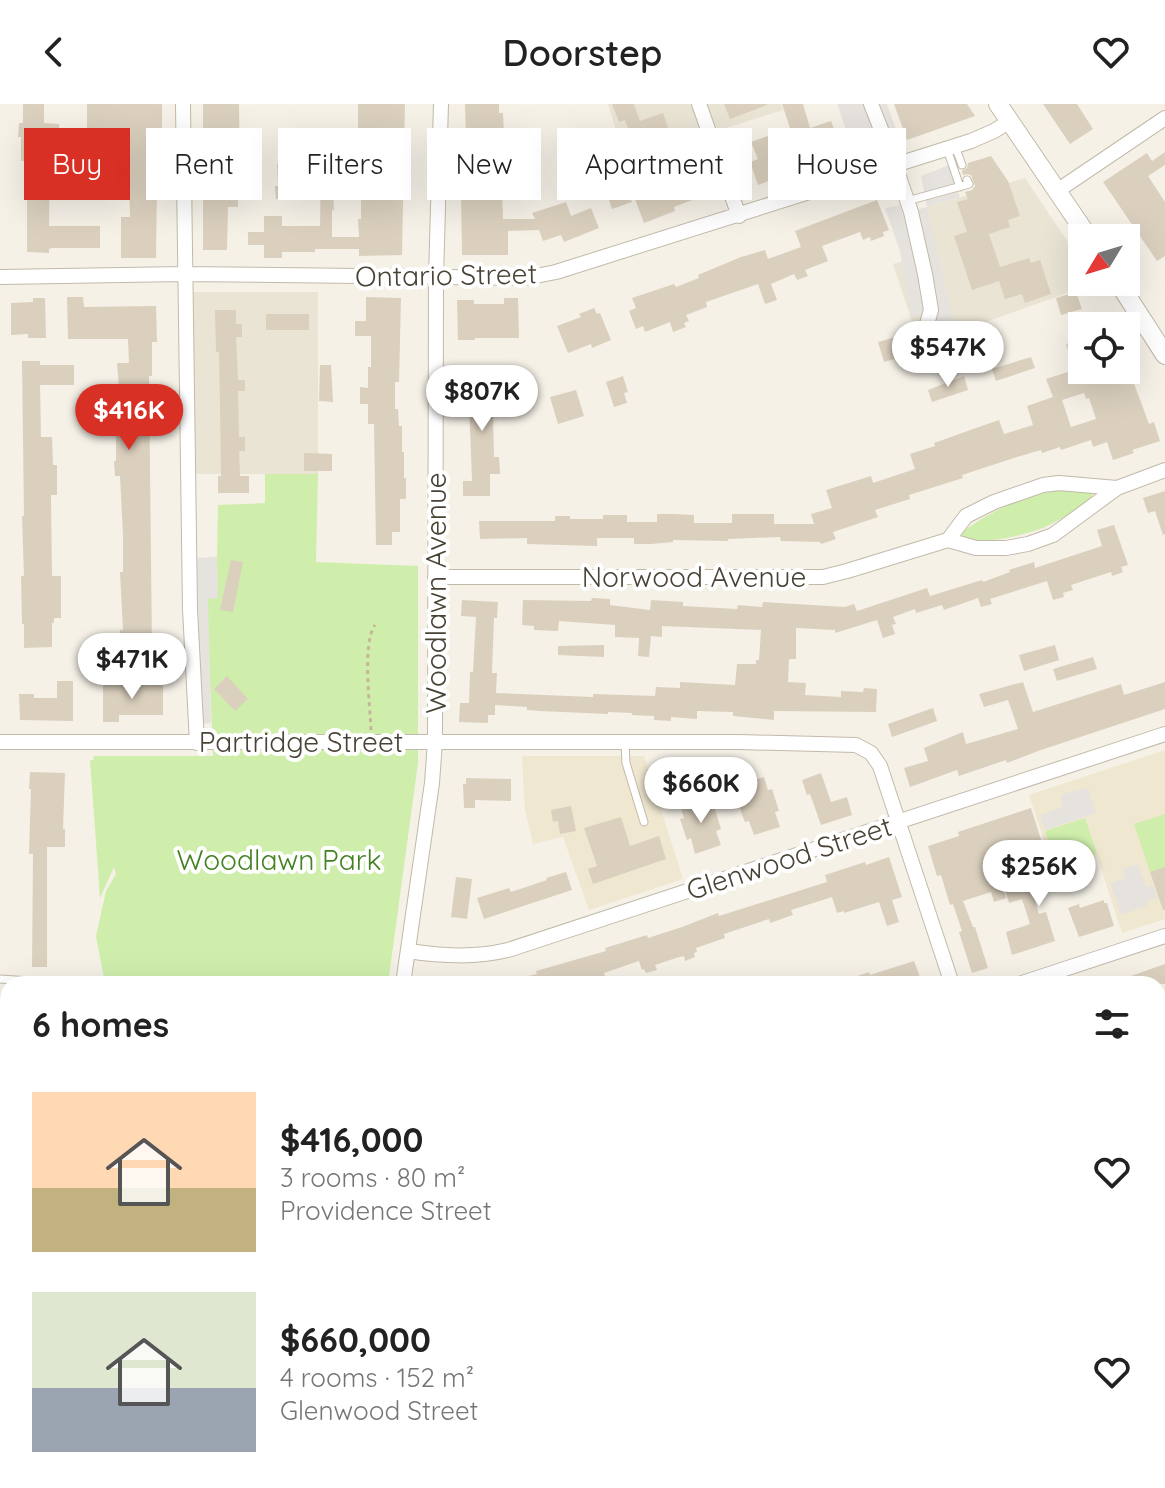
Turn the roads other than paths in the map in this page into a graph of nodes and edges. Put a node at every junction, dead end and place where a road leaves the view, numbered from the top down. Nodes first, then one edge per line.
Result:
1 (183, 104) edge
2 (441, 104) edge
3 (699, 104) edge
4 (871, 104) edge
5 (998, 104) edge
6 (1165, 118) edge
7 (1010, 121) junction
8 (880, 128) edge
9 (951, 147) junction
10 (906, 161) edge
11 (962, 165) dead end
12 (967, 180) dead end
13 (960, 187) junction
14 (1057, 191) junction
15 (906, 198) edge
16 (788, 200) edge
17 (907, 201) junction
18 (739, 216) junction
19 (1079, 224) edge
20 (184, 274) junction
21 (0, 277) edge
22 (436, 277) junction
23 (1127, 296) edge
24 (925, 331) dead end
25 (1165, 355) edge
26 (1165, 470) edge
27 (1117, 488) junction
28 (948, 540) junction
29 (435, 577) junction
30 (1165, 734) edge
31 (0, 742) edge
32 (435, 742) junction
33 (625, 742) junction
34 (197, 743) junction
35 (644, 822) dead end
36 (899, 822) junction
37 (1165, 936) edge
38 (408, 951) junction
39 (404, 976) edge
40 (949, 976) edge
41 (1043, 976) edge

1 - 20 street
2 - 22 street, Woodlawn Avenue
3 - 18 street
4 - 8 street
5 - 7 street
6 - 14 street
7 - 9 street, Ontario Street
7 - 14 street
9 - 10 street, Ontario Street
9 - 11 lane
9 - 13 lane
12 - 13 lane
13 - 17 lane
14 - 19 street
15 - 17 street
16 - 18 street, Ontario Street
17 - 24 street
18 - 22 street, Ontario Street
20 - 21 street, Ontario Street
20 - 22 street, Ontario Street
20 - 34 street
22 - 29 street, Woodlawn Avenue
23 - 25 street
26 - 27 street, Norwood Avenue
27 - 28 street, Norwood Avenue
27 - 28 street, Norwood Avenue
28 - 29 street, Norwood Avenue
29 - 32 street, Woodlawn Avenue
30 - 36 street, Glenwood Street
31 - 34 street, Partridge Street
32 - 33 street, Partridge Street
32 - 34 street, Partridge Street
32 - 38 street, Woodlawn Avenue
33 - 35 lane
33 - 36 street, Partridge Street
36 - 38 street, Glenwood Street
36 - 40 street
37 - 41 street
38 - 39 street, Woodlawn Avenue

